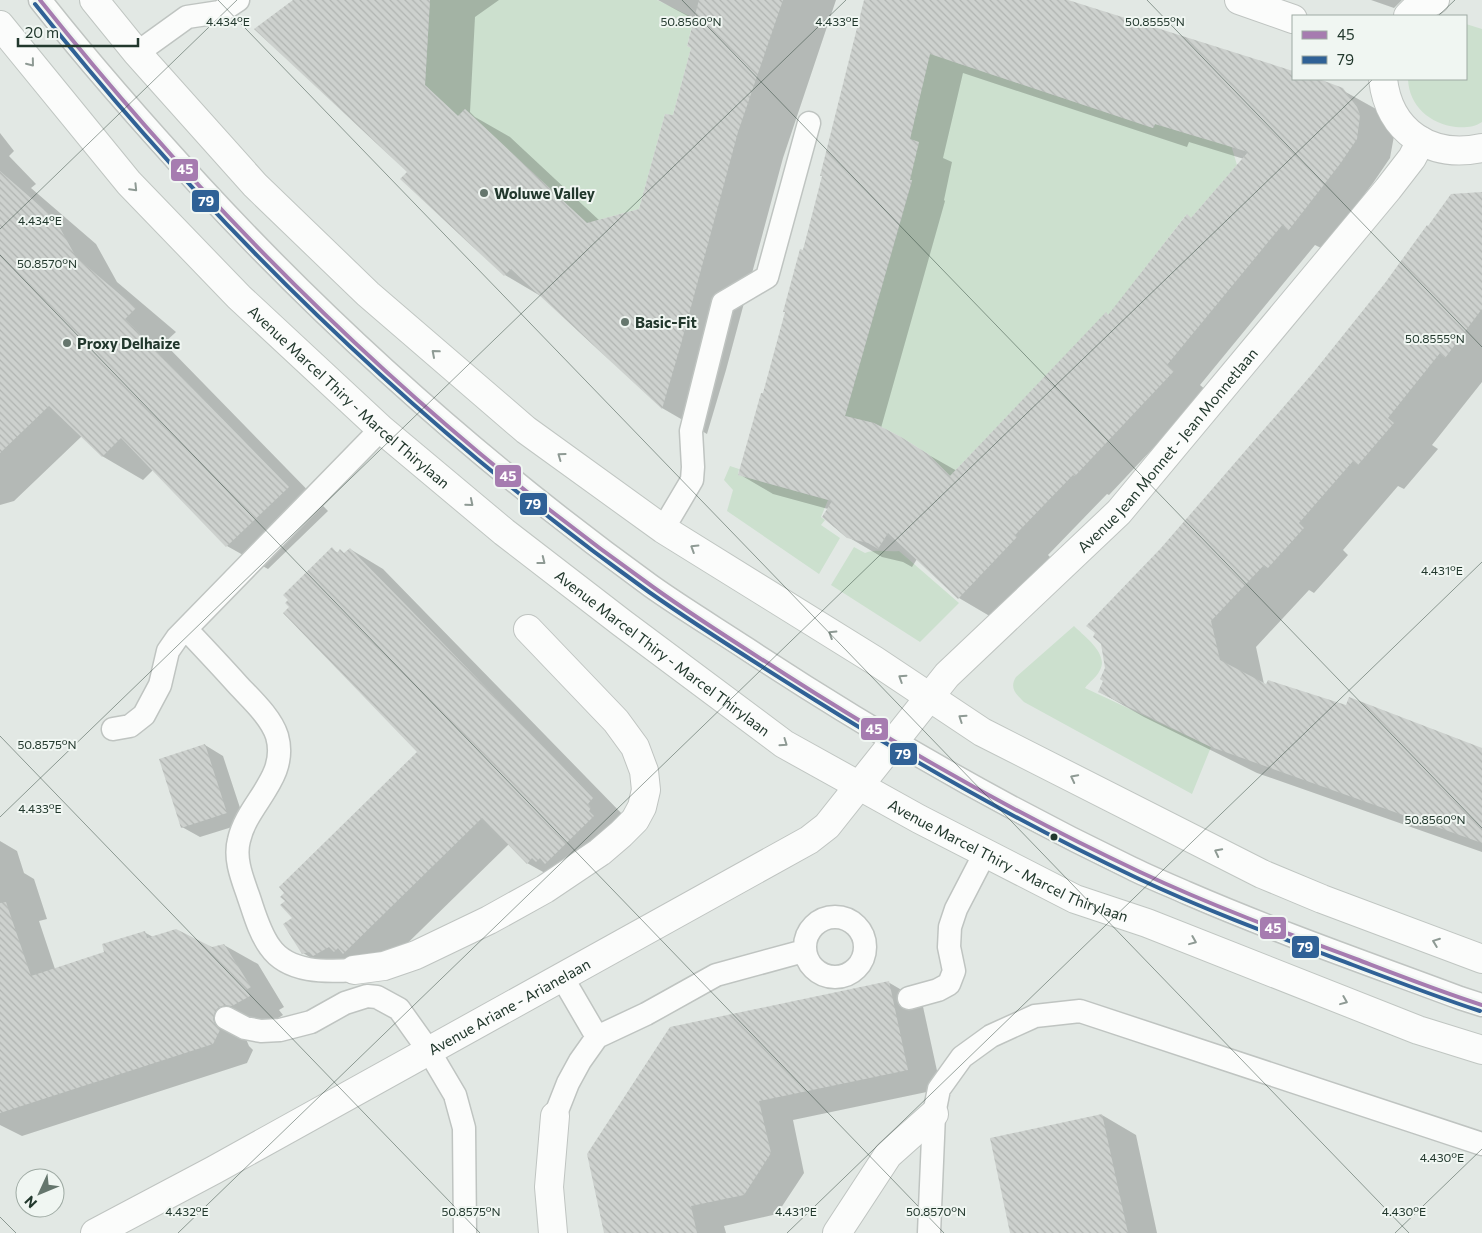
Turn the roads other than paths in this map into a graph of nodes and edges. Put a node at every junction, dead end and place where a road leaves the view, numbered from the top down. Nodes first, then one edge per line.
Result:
1 (40, 0) edge
2 (94, 0) edge
3 (238, 0) edge
4 (1239, 0) edge
5 (1435, 0) edge
6 (1409, 15) edge
7 (1292, 19) edge
8 (0, 26) edge
9 (137, 53) junction
10 (1383, 80) edge
11 (810, 123) dead end
12 (1421, 141) junction
13 (1482, 148) edge
14 (381, 429) junction
15 (663, 529) junction
16 (186, 629) junction
17 (528, 629) dead end
18 (930, 697) junction
19 (113, 729) dead end
20 (894, 741) junction
21 (859, 786) junction
22 (985, 853) junction
23 (804, 951) dead end
24 (1482, 959) edge
25 (354, 970) joint
26 (562, 977) junction
27 (909, 998) dead end
28 (1482, 1005) edge
29 (226, 1018) dead end
30 (597, 1037) junction
31 (1482, 1050) edge
32 (429, 1051) junction
33 (934, 1114) junction
34 (555, 1116) joint
35 (1482, 1144) edge
36 (95, 1233) edge
37 (465, 1233) edge
38 (554, 1233) edge
39 (837, 1233) edge
40 (929, 1233) edge

1 - 20 lane
2 - 9 main road
3 - 9 lane
4 - 7 main road
5 - 6 main road
8 -> 14 main road, Avenue Marcel Thiry - Marcel Thirylaan
15 -> 9 main road
10 - 12 main road
11 - 15 lane
12 - 13 main road
12 - 18 main road, Avenue Jean Monnet - Jean Monnetlaan
14 - 16 lane
14 -> 21 main road, Avenue Marcel Thiry - Marcel Thirylaan
18 -> 15 main road
16 - 19 lane
16 - 25 lane
17 - 25 main road
18 - 20 main road, Avenue Jean Monnet - Jean Monnetlaan
24 -> 18 main road
20 - 21 main road, Avenue Ariane - Arianelaan
20 - 28 lane
21 - 22 main road, Avenue Marcel Thiry - Marcel Thirylaan
21 - 26 main road, Avenue Ariane - Arianelaan
22 - 27 lane
22 -> 31 main road, Avenue Marcel Thiry - Marcel Thirylaan
23 - 30 lane
26 - 30 lane
26 - 32 main road, Avenue Ariane - Arianelaan
29 - 32 lane
30 - 34 lane
32 - 36 main road, Avenue Ariane - Arianelaan
32 - 37 lane
33 - 35 lane
33 - 39 main road
33 - 40 lane
34 - 38 main road

